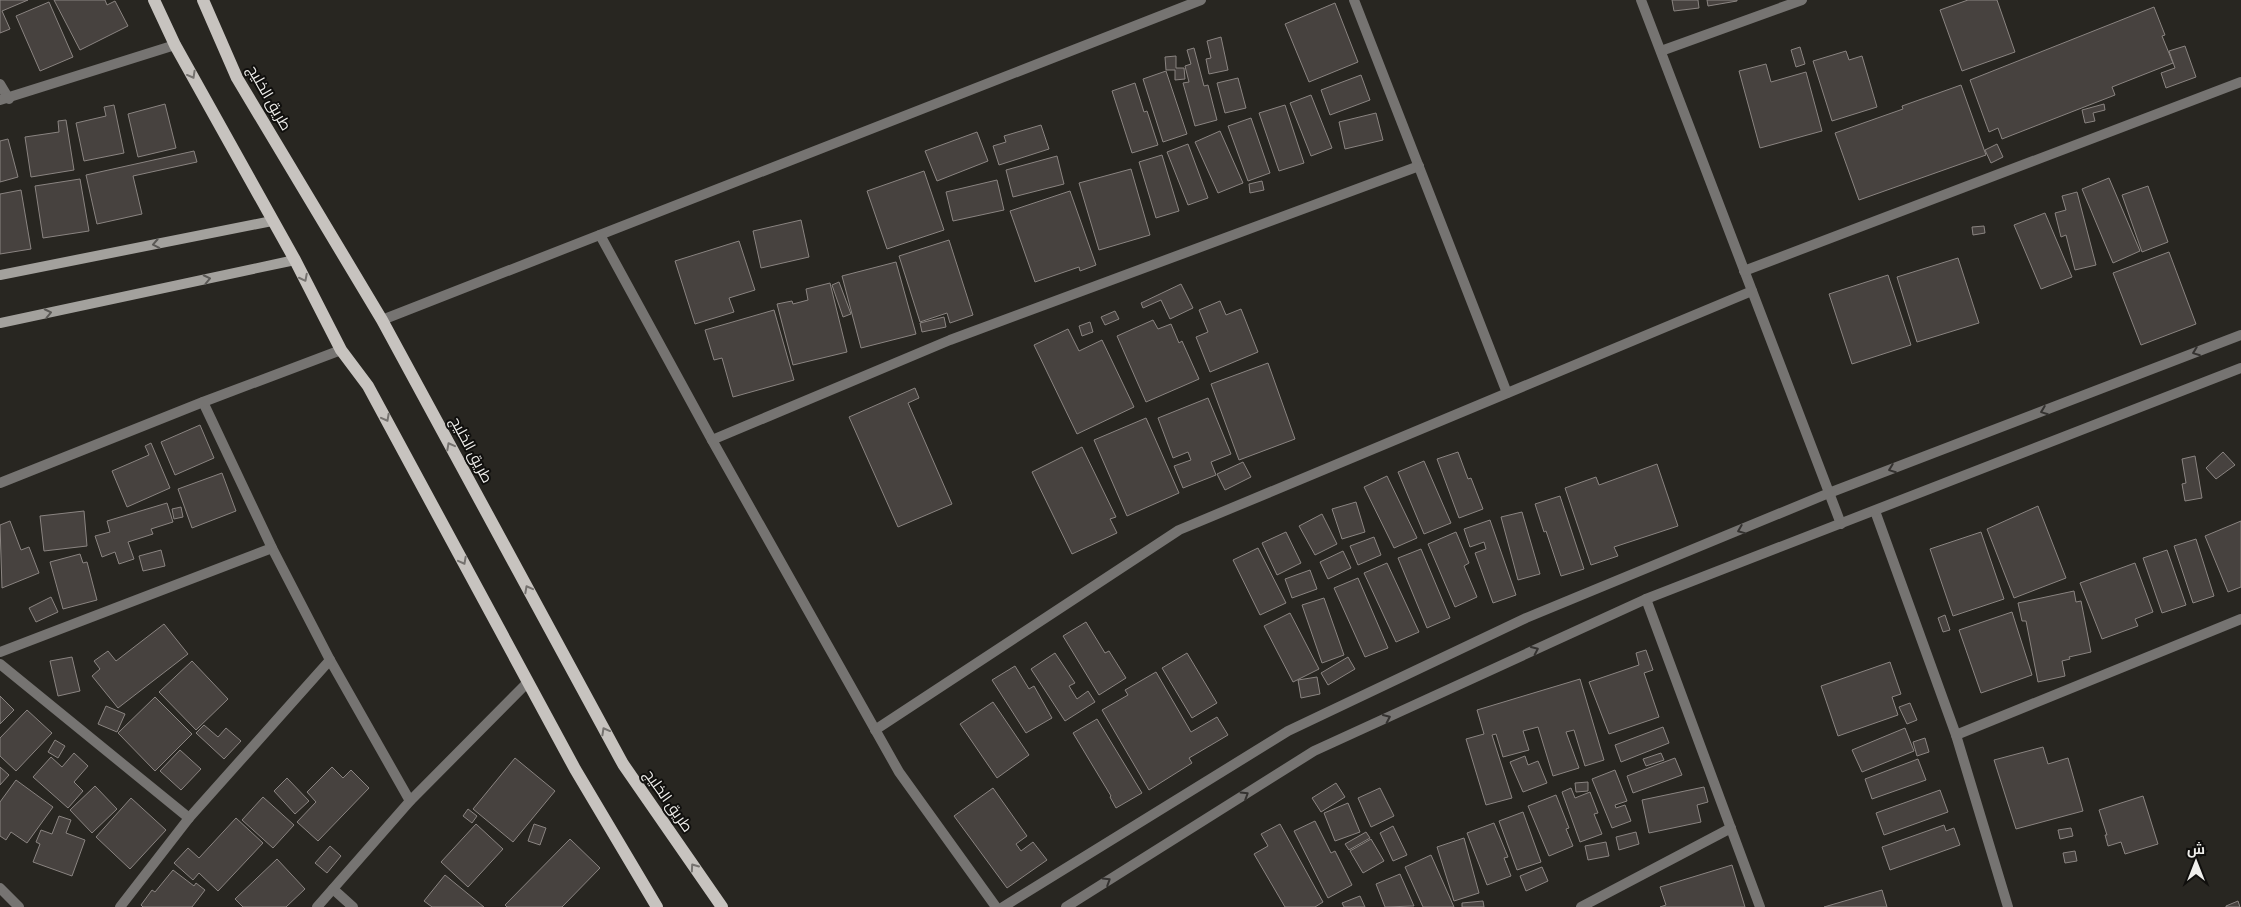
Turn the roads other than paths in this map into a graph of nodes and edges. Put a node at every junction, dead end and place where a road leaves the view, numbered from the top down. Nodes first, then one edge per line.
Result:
1 (154, 0) edge
2 (203, 0) edge
3 (1201, 0) edge
4 (1354, 0) edge
5 (1641, 0) edge
6 (1802, 0) edge
7 (175, 45) junction
8 (1660, 51) junction
9 (2241, 82) edge
10 (0, 84) edge
11 (4, 100) edge
12 (1419, 166) junction
13 (272, 221) junction
14 (600, 235) junction
15 (295, 260) junction
16 (1744, 271) junction
17 (0, 275) edge
18 (1752, 291) junction
19 (382, 320) junction
20 (0, 323) edge
21 (2241, 335) edge
22 (342, 350) junction
23 (2241, 368) edge
24 (1507, 393) junction
25 (203, 402) junction
26 (712, 440) junction
27 (0, 483) edge
28 (1830, 494) junction
29 (1875, 511) junction
30 (1841, 524) junction
31 (272, 548) junction
32 (1646, 599) junction
33 (2241, 619) edge
34 (0, 652) edge
35 (330, 660) junction
36 (0, 664) edge
37 (528, 682) junction
38 (875, 730) junction
39 (1956, 735) junction
40 (410, 801) junction
41 (189, 818) junction
42 (1731, 828) junction
43 (0, 888) edge
44 (333, 889) junction
45 (19, 907) edge
46 (120, 907) edge
47 (316, 907) edge
48 (353, 907) edge
49 (657, 907) edge
50 (722, 907) edge
51 (996, 907) edge
52 (1003, 907) edge
53 (1066, 907) edge
54 (1581, 907) edge
55 (1760, 907) edge
56 (2008, 907) edge

1 - 7 main road
2 - 19 main road, طريق الخليج
3 - 14 street
4 - 12 street
5 - 8 street
6 - 8 street
7 - 11 street
7 -> 13 main road
8 - 16 street
9 - 16 street
10 - 11 street
12 - 24 street
12 - 26 street
13 - 15 main road
13 -> 17 main road
14 - 19 street
14 - 26 street
20 -> 15 main road
15 -> 22 main road
16 - 18 street
18 - 24 street
18 - 28 street
50 -> 19 main road, طريق الخليج
21 -> 28 street
22 - 25 street
22 -> 37 main road
23 - 29 street
24 - 38 street
25 - 27 street
25 - 31 street
26 - 38 street
28 - 30 street
28 -> 52 street
29 - 30 street
29 - 39 street
30 - 32 street
31 - 34 street
31 - 35 street
32 - 42 street
53 -> 32 street
33 - 39 street
35 - 40 street
35 - 41 street
36 - 41 street
37 - 40 street
37 - 49 main road
38 - 51 street
39 - 56 street
40 - 44 street
41 - 46 street
42 - 54 street
42 - 55 street
43 - 45 street
44 - 47 street
44 - 48 street

